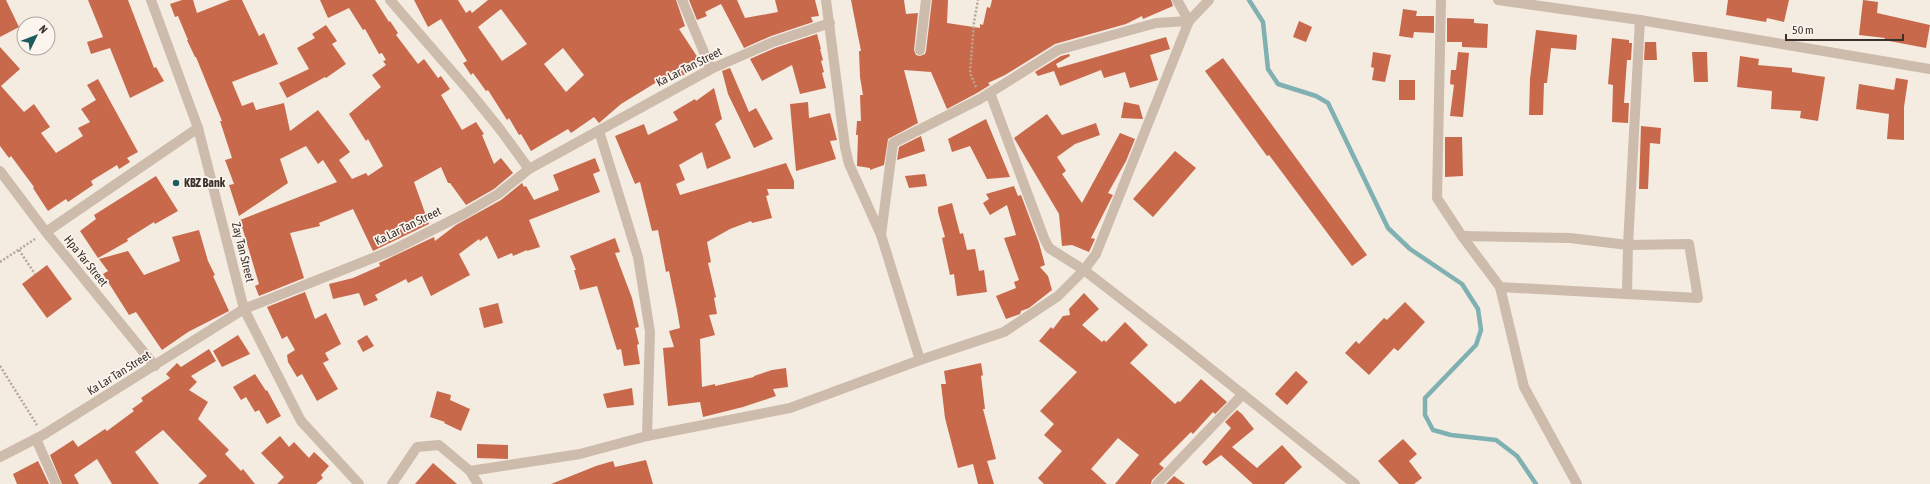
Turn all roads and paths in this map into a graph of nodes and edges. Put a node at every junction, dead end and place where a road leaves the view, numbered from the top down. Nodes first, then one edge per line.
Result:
1 (151, 0) edge
2 (390, 0) edge
3 (682, 0) edge
4 (826, 0) edge
5 (926, 0) edge
6 (978, 0) edge
7 (1178, 0) edge
8 (1209, 0) edge
9 (1441, 0) edge
10 (1498, 0) edge
11 (1640, 20) junction
12 (1189, 21) junction
13 (830, 23) junction
14 (920, 50) dead end
15 (710, 69) junction
16 (1930, 69) edge
17 (990, 93) junction
18 (980, 99) junction
19 (198, 128) junction
20 (599, 131) junction
21 (529, 169) junction
22 (0, 171) edge
23 (46, 232) junction
24 (881, 235) junction
25 (1462, 236) junction
26 (1628, 245) junction
27 (19, 250) junction
28 (0, 262) edge
29 (1084, 270) junction
30 (35, 274) dead end
31 (1500, 287) junction
32 (1627, 293) junction
33 (244, 309) junction
34 (920, 360) junction
35 (0, 366) edge
36 (155, 366) junction
37 (1243, 394) junction
38 (647, 436) junction
39 (39, 437) junction
40 (0, 457) edge
41 (470, 471) junction
42 (56, 484) edge
43 (359, 484) edge
44 (392, 484) edge
45 (478, 484) edge
46 (1157, 484) edge
47 (1355, 484) edge
48 (1577, 484) edge

1 - 19 street, Zay Tan Street
2 - 21 street
3 - 15 street
4 - 13 street
5 - 14 street
6 - 18 path
7 - 12 street
8 - 12 street
9 - 25 street
10 - 11 street
11 - 16 street
11 - 26 street
12 - 17 street
12 - 29 street
13 - 15 street, Ka Lar Tan Street
13 - 24 street
15 - 20 street, Ka Lar Tan Street
17 - 18 street
17 - 29 street
18 - 24 street
19 - 23 street
19 - 33 street, Zay Tan Street
20 - 21 street, Ka Lar Tan Street
20 - 38 street
21 - 33 street, Ka Lar Tan Street
22 - 23 street, Hpa Yar Street
23 - 27 path
23 - 36 street, Hpa Yar Street
24 - 34 street
25 - 26 street
25 - 31 street
26 - 32 street
26 - 32 street
27 - 28 path
27 - 30 path
29 - 34 street
29 - 37 street
31 - 32 street
31 - 48 street
33 - 36 street, Ka Lar Tan Street
33 - 43 street, Zay Tan Street
34 - 38 street
35 - 39 path
36 - 39 street, Ka Lar Tan Street
37 - 46 street
37 - 47 street
38 - 41 street
39 - 40 street, Ka Lar Tan Street
39 - 42 street
41 - 44 street
41 - 45 street

